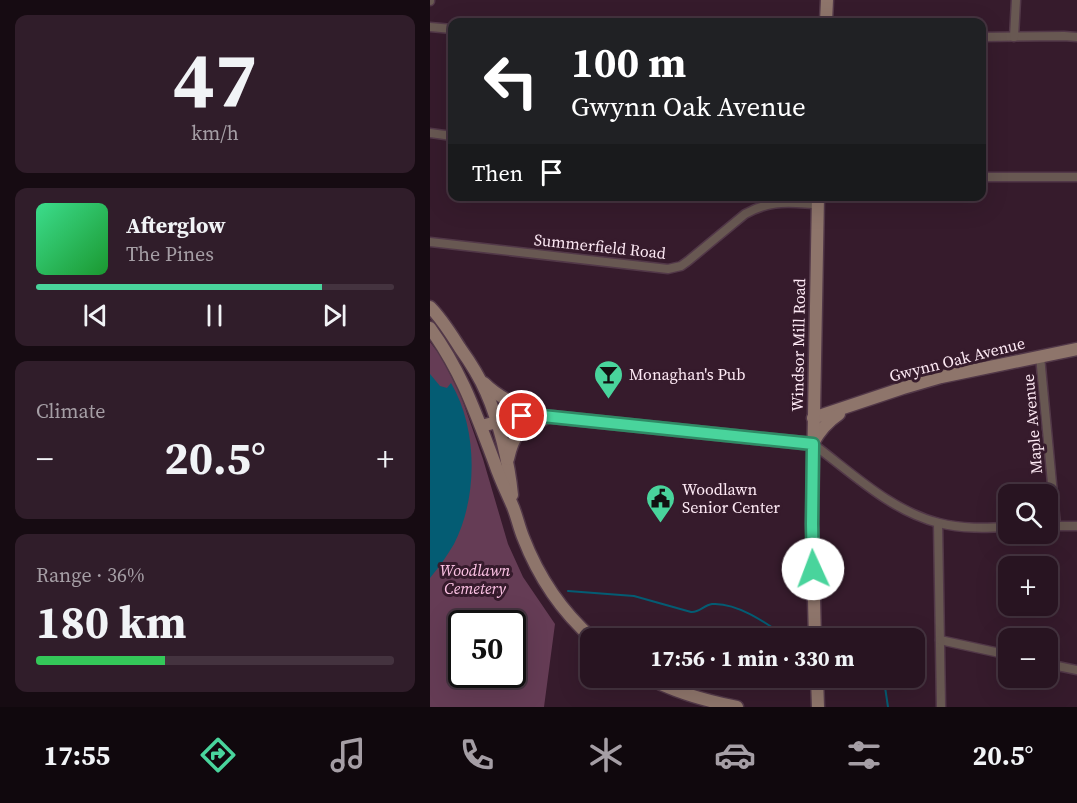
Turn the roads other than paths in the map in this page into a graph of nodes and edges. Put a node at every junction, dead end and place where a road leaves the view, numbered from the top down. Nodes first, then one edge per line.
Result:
1 (827, 0) edge
2 (1016, 0) edge
3 (826, 18) edge
4 (430, 27) edge
5 (448, 29) edge
6 (986, 37) edge
7 (1014, 37) junction
8 (1076, 37) edge
9 (430, 133) edge
10 (448, 135) edge
11 (986, 177) edge
12 (1076, 177) edge
13 (804, 201) edge
14 (818, 201) edge
15 (430, 242) edge
16 (430, 307) edge
17 (430, 328) edge
18 (1076, 349) edge
19 (1040, 356) junction
20 (480, 380) junction
21 (850, 407) junction
22 (549, 417) junction
23 (813, 418) junction
24 (498, 426) junction
25 (483, 430) junction
26 (813, 444) junction
27 (508, 464) junction
28 (1049, 484) edge
29 (513, 508) junction
30 (938, 523) junction
31 (1058, 526) edge
32 (1076, 526) edge
33 (998, 527) edge
34 (581, 628) edge
35 (815, 628) edge
36 (940, 640) junction
37 (998, 653) edge
38 (1058, 666) edge
39 (1076, 670) edge
40 (671, 688) edge
41 (817, 688) edge
42 (737, 707) edge
43 (818, 707) edge
44 (941, 707) edge

1 - 3 main road
2 - 7 street
4 - 5 street
6 - 7 street
7 - 8 street
9 - 10 street
11 - 12 street
13 - 15 street, Summerfield Road
14 - 23 main road, Windsor Mill Road
16 - 20 main road
17 - 25 main road
18 - 19 main road, Gwynn Oak Avenue
19 - 21 main road, Gwynn Oak Avenue
19 - 28 street, Maple Avenue
20 - 22 main road
20 - 24 main road
21 - 23 main road, Gwynn Oak Avenue
21 - 26 main road
22 - 24 main road
22 - 26 main road
22 - 27 main road
23 - 26 main road, Windsor Mill Road
24 - 25 main road
24 - 27 main road
25 - 29 main road
26 - 30 street
26 - 35 main road, Windsor Mill Road
27 - 29 main road
29 - 34 main road
30 - 33 street
30 - 36 street
31 - 32 street
36 - 37 street
36 - 44 street
38 - 39 street
40 - 42 main road
41 - 43 main road

